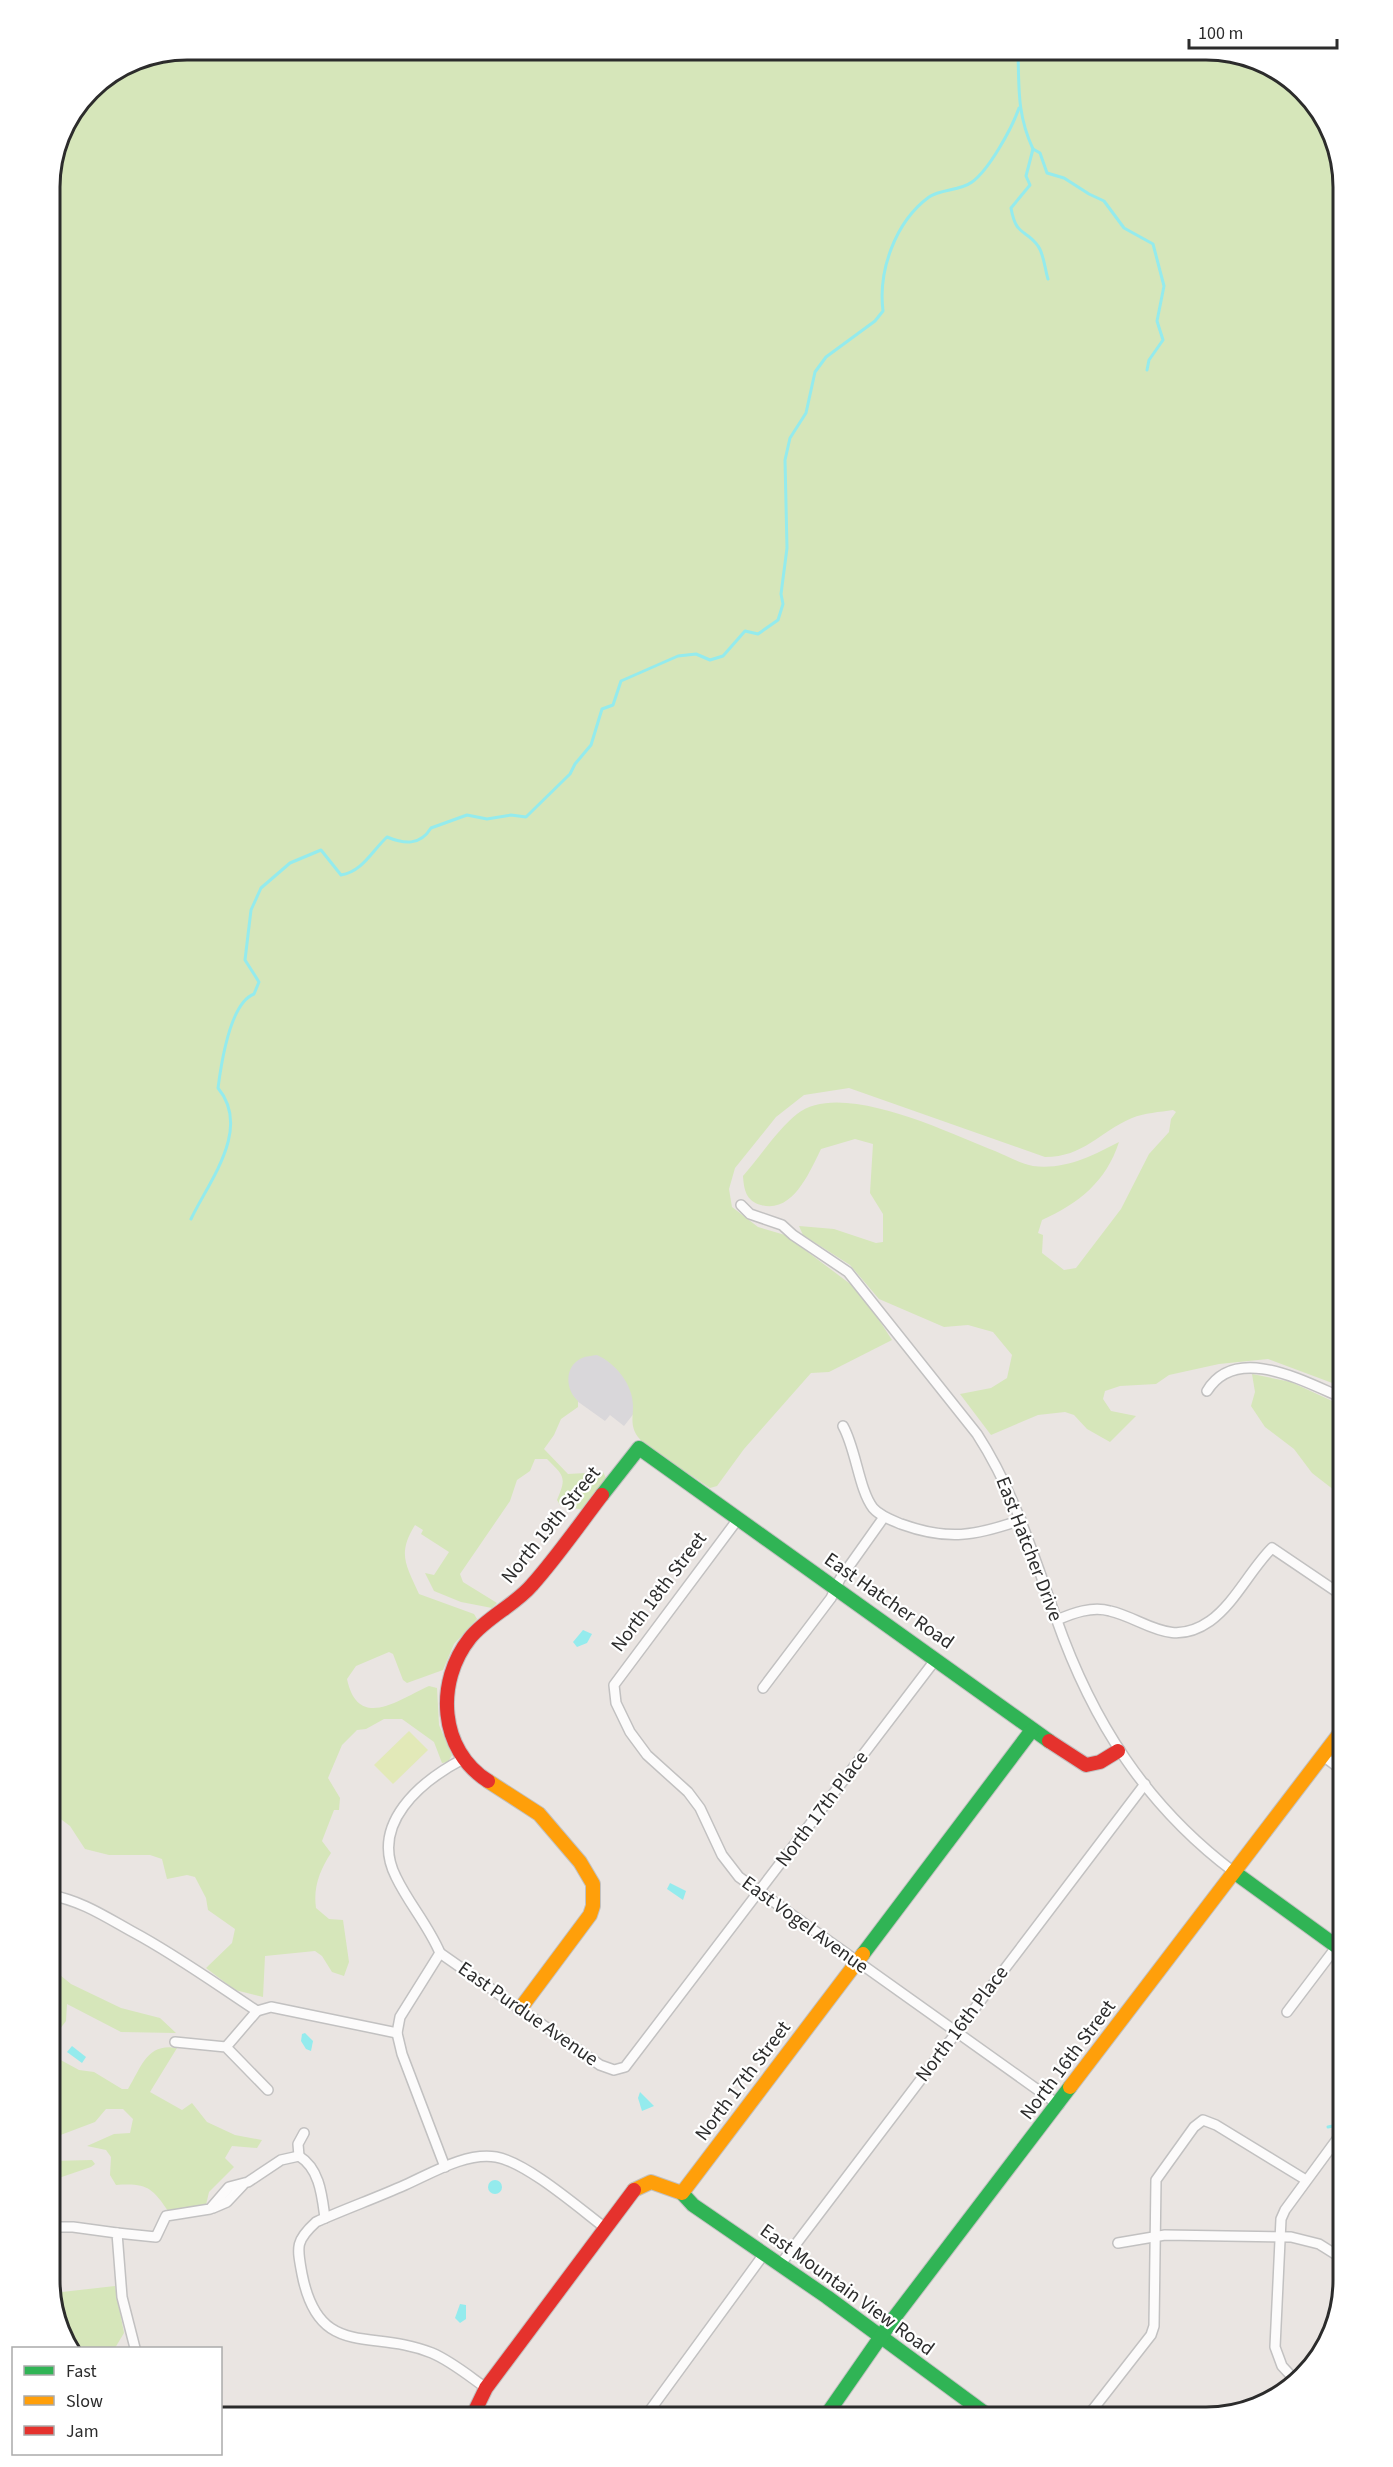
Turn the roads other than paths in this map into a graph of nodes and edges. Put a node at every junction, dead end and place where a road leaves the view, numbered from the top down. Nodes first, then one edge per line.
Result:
1 (741, 1205) dead end
2 (1207, 1391) dead end
3 (1333, 1393) edge
4 (843, 1426) dead end
5 (639, 1448) joint
6 (884, 1517) junction
7 (738, 1519) junction
8 (1021, 1520) junction
9 (836, 1587) junction
10 (1333, 1589) edge
11 (1057, 1620) junction
12 (936, 1659) junction
13 (763, 1688) dead end
14 (613, 1689) joint
15 (1032, 1730) junction
16 (1333, 1743) edge
17 (1118, 1751) junction
18 (1323, 1756) junction
19 (463, 1759) junction
20 (1333, 1763) edge
21 (1145, 1784) junction
22 (1234, 1872) junction
23 (759, 1892) junction
24 (60, 1897) edge
25 (1333, 1944) edge
26 (440, 1953) junction
27 (1333, 1957) edge
28 (857, 1963) junction
29 (520, 2008) junction
30 (257, 2011) junction
31 (1287, 2012) dead end
32 (956, 2032) junction
33 (397, 2034) junction
34 (175, 2042) dead end
35 (226, 2047) junction
36 (619, 2070) joint
37 (268, 2090) dead end
38 (1059, 2105) junction
39 (304, 2133) dead end
40 (1333, 2145) edge
41 (299, 2156) junction
42 (445, 2167) junction
43 (1305, 2180) junction
44 (682, 2193) junction
45 (325, 2218) junction
46 (60, 2227) edge
47 (604, 2227) junction
48 (117, 2233) junction
49 (1280, 2236) junction
50 (1155, 2237) junction
51 (1118, 2243) dead end
52 (1333, 2253) edge
53 (764, 2254) junction
54 (780, 2265) junction
55 (881, 2337) junction
56 (134, 2347) edge
57 (1291, 2374) edge
58 (486, 2388) junction
59 (476, 2407) edge
60 (652, 2407) edge
61 (832, 2407) edge
62 (976, 2407) edge
63 (1095, 2407) edge

1 - 8 street, East Hatcher Drive
2 - 3 street
4 - 6 street
5 - 7 street, East Hatcher Road
5 - 19 street, North 19th Street
6 - 8 street
6 - 9 street
7 - 9 street, East Hatcher Road
7 - 14 street, North 18th Street
8 - 11 street, East Hatcher Drive
9 - 12 street, East Hatcher Road
9 - 13 street
10 - 11 street
11 - 17 street, East Hatcher Drive
12 - 15 street, East Hatcher Road
12 - 23 street, North 17th Place
14 - 23 street, East Vogel Avenue
15 - 17 street, East Hatcher Road
15 - 28 street, North 17th Street
16 - 18 street, North 16th Street
17 - 21 street, East Hatcher Drive
18 - 20 street
18 - 22 street, North 16th Street
19 - 26 street
19 - 29 street
21 - 22 street, East Hatcher Drive
21 - 32 street, North 16th Place
22 - 25 street
22 - 38 street, North 16th Street
23 - 28 street, East Vogel Avenue
23 - 36 street, North 17th Place
24 - 30 street
26 - 29 street, East Purdue Avenue
26 - 33 street
27 - 31 street
28 - 32 street, East Vogel Avenue
28 - 44 street, North 17th Street
29 - 36 street, East Purdue Avenue
30 - 33 street
30 - 35 street
32 - 38 street, East Vogel Avenue
32 - 54 street, North 16th Place
33 - 42 street
34 - 35 street
35 - 37 street
38 - 55 street, North 16th Street
39 - 41 street
40 - 43 street
41 - 45 street
41 - 48 street
42 - 45 street
42 - 47 street
43 - 49 street
43 - 50 street
44 - 47 street
44 - 53 street, East Mountain View Road
45 - 58 street
46 - 48 street
47 - 58 street
48 - 56 street
49 - 50 street
49 - 52 street
49 - 57 street
50 - 51 street
50 - 63 street
53 - 54 street, East Mountain View Road
53 - 60 street
54 - 55 street, East Mountain View Road
55 - 61 street, North 16th Street
55 - 62 street, East Mountain View Road
58 - 59 street

